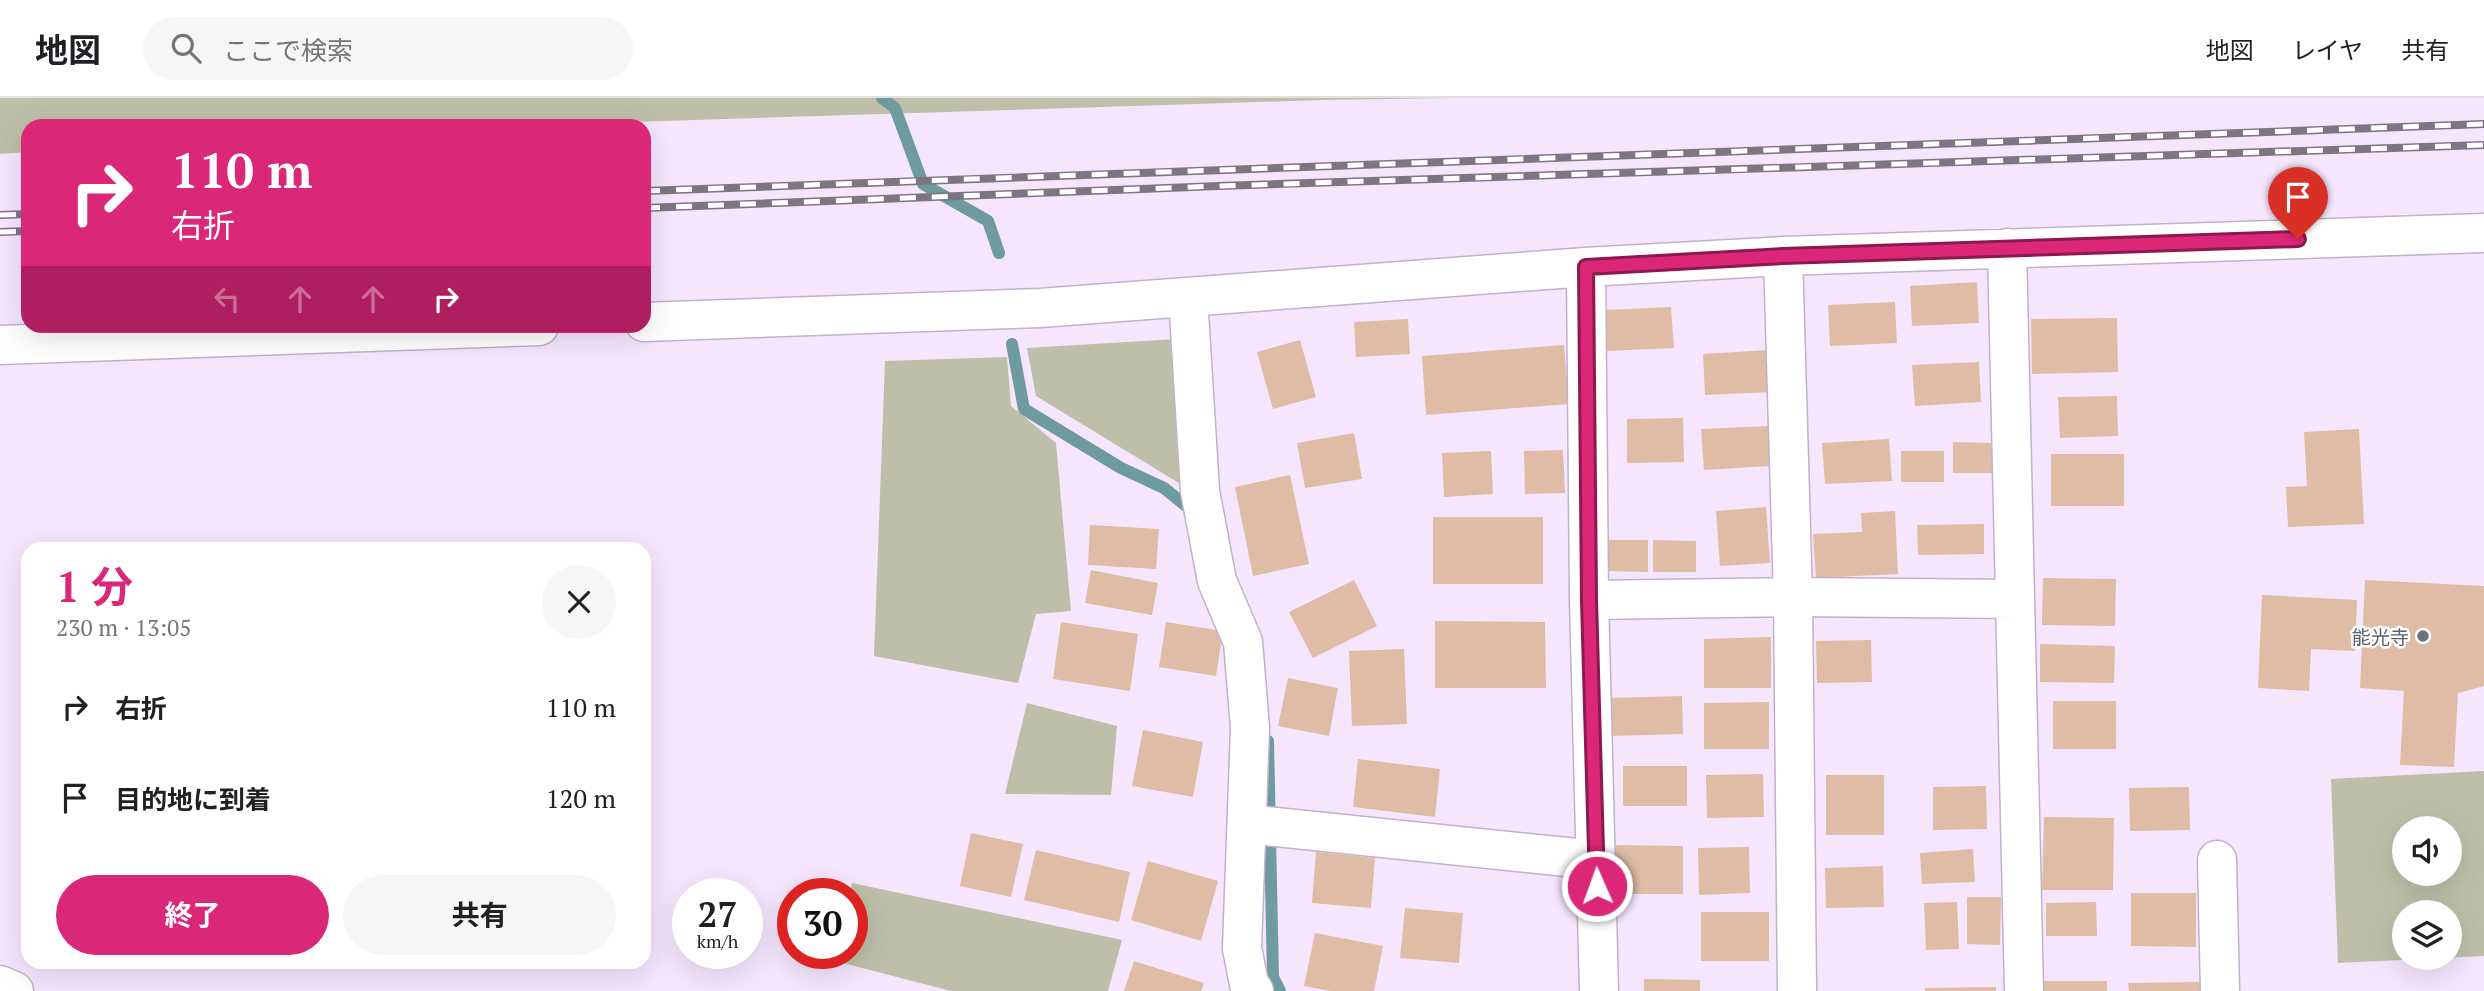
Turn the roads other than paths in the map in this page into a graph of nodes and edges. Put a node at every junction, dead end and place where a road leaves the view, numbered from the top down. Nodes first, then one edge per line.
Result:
1 (2484, 233) edge
2 (2007, 248) junction
3 (1783, 256) junction
4 (1586, 267) junction
5 (1188, 297) junction
6 (651, 322) edge
7 (340, 333) edge
8 (0, 345) edge
9 (1793, 597) junction
10 (2015, 599) junction
11 (1589, 600) junction
12 (1247, 824) junction
13 (1596, 860) junction
14 (2217, 860) dead end
15 (0, 985) edge
16 (14, 991) edge
17 (1254, 991) edge
18 (1599, 991) edge
19 (1797, 991) edge
20 (2024, 991) edge
21 (2220, 991) edge

1 - 2 street
2 - 3 street
2 - 10 street
3 - 4 street
3 - 9 street
4 - 5 street
4 - 11 street
5 - 6 street
5 - 12 street
7 - 8 street
9 - 10 street
9 - 11 street
9 - 19 street
10 - 20 street
11 - 13 street
12 - 13 street
12 - 17 street
13 - 18 street
14 - 21 street
15 - 16 street

